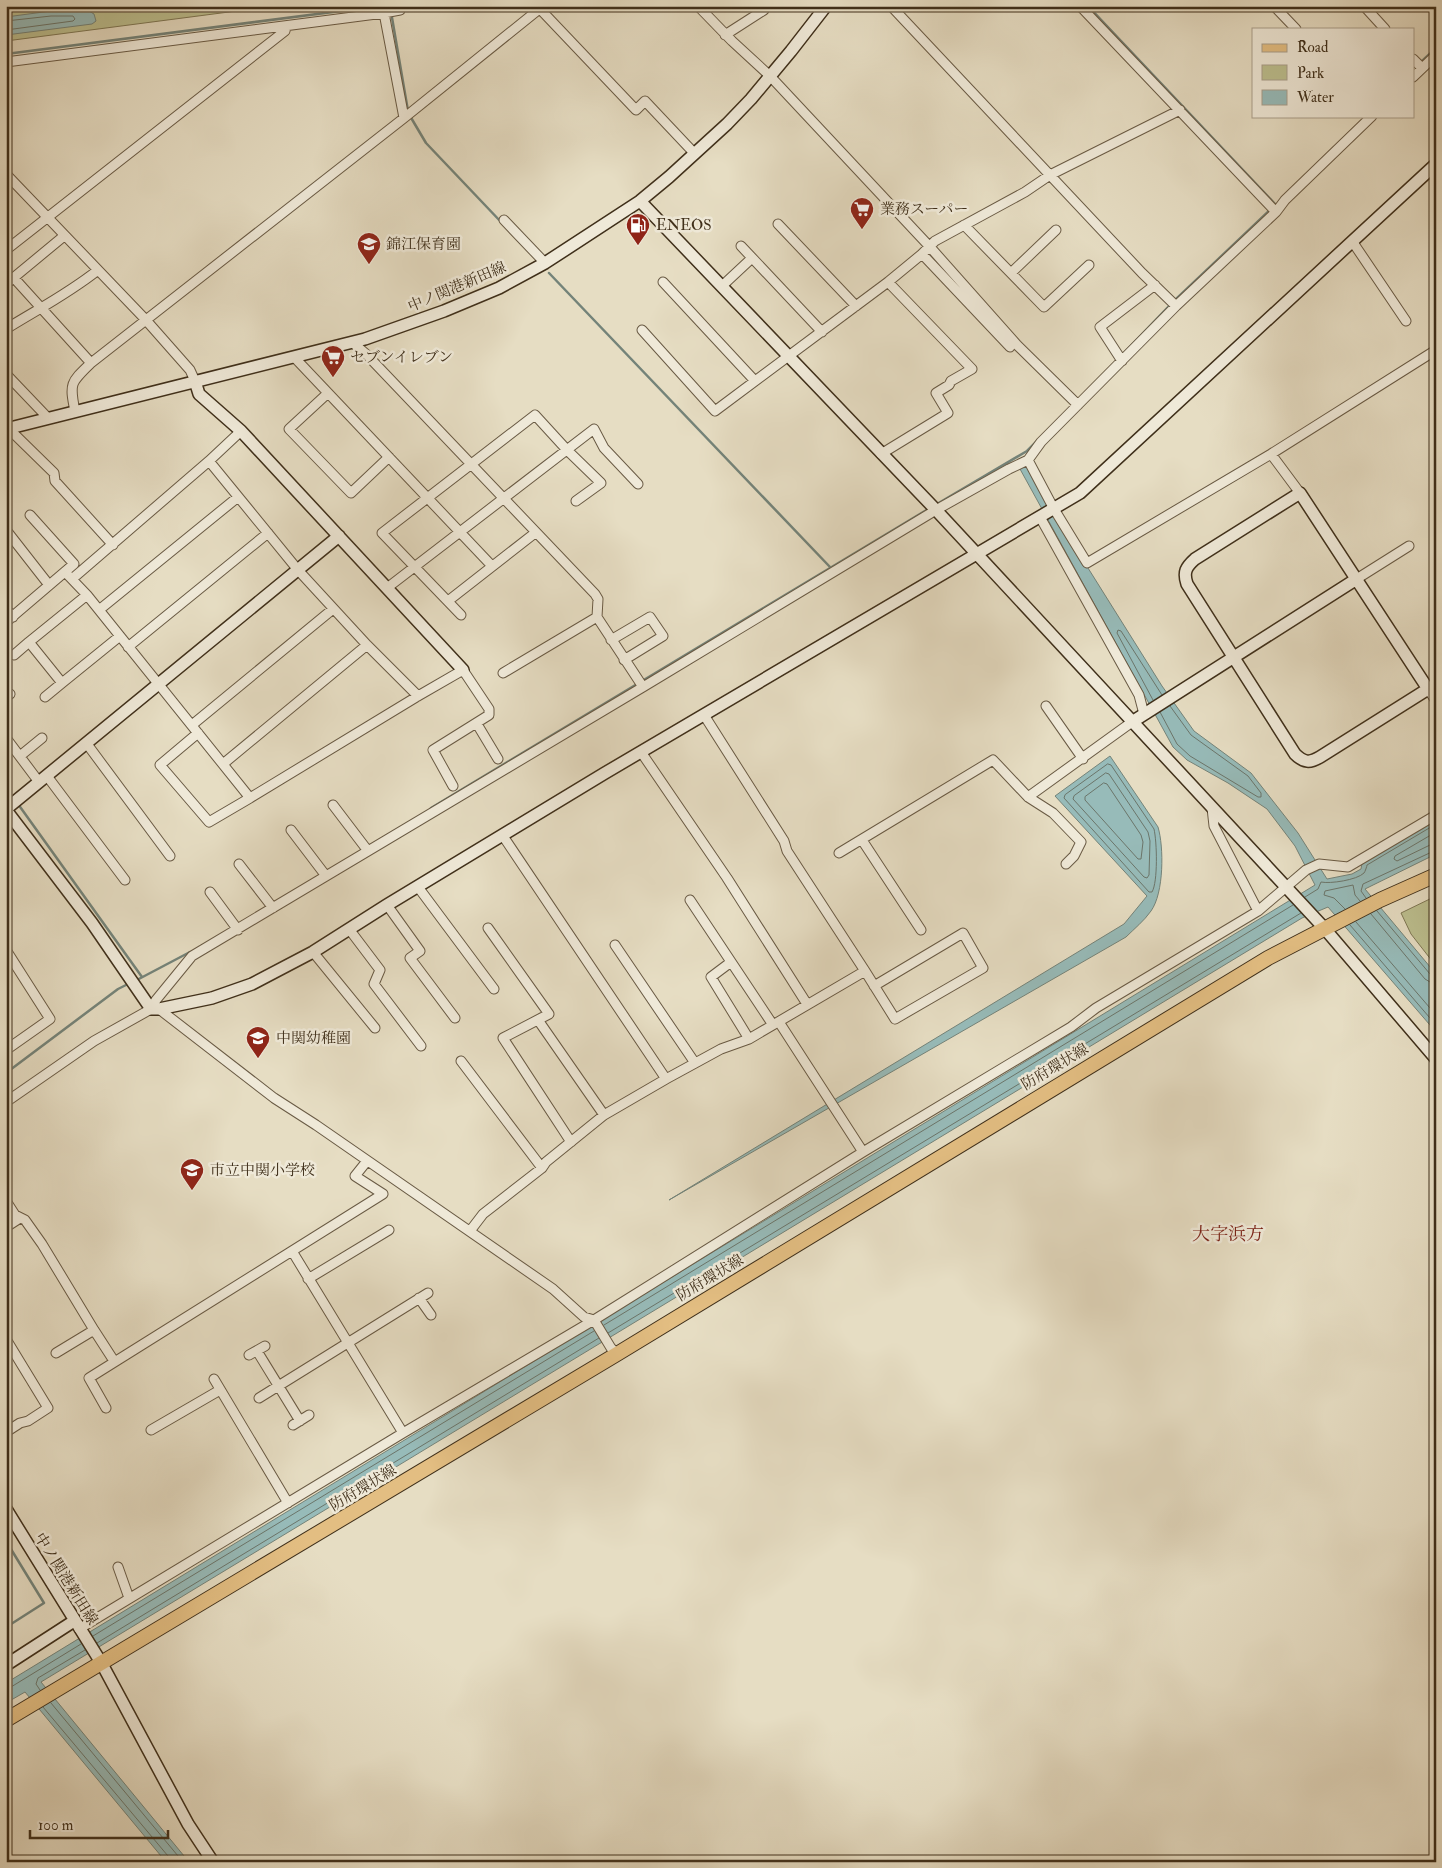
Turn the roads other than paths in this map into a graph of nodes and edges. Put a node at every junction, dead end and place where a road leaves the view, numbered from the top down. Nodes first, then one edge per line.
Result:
1 (400, 6) edge
2 (698, 6) edge
3 (764, 6) edge
4 (826, 6) edge
5 (891, 6) edge
6 (1274, 6) edge
7 (1364, 6) edge
8 (1082, 7) edge
9 (542, 8) edge
10 (384, 13) junction
11 (286, 26) junction
12 (1295, 28) edge
13 (1384, 28) edge
14 (725, 34) junction
15 (1436, 54) edge
16 (1414, 60) edge
17 (6, 62) edge
18 (1422, 68) junction
19 (770, 76) junction
20 (1414, 76) edge
21 (1180, 110) junction
22 (404, 118) junction
23 (1370, 118) edge
24 (696, 154) junction
25 (1436, 164) edge
26 (6, 174) edge
27 (1050, 175) junction
28 (640, 201) junction
29 (1276, 212) junction
30 (46, 217) junction
31 (504, 220) dead end
32 (778, 224) dead end
33 (964, 225) junction
34 (1056, 230) dead end
35 (64, 236) junction
36 (1352, 241) junction
37 (741, 246) dead end
38 (930, 247) junction
39 (6, 250) edge
40 (922, 254) junction
41 (752, 258) junction
42 (545, 263) junction
43 (1089, 265) dead end
44 (98, 270) junction
45 (1011, 274) junction
46 (14, 278) junction
47 (663, 282) dead end
48 (888, 282) junction
49 (6, 284) edge
50 (1154, 285) junction
51 (722, 286) junction
52 (856, 306) junction
53 (1176, 306) junction
54 (41, 310) junction
55 (145, 319) junction
56 (1406, 321) dead end
57 (6, 329) edge
58 (642, 330) dead end
59 (822, 332) junction
60 (352, 342) junction
61 (1010, 347) dead end
62 (1436, 350) edge
63 (789, 356) junction
64 (294, 357) junction
65 (1122, 361) junction
66 (91, 363) junction
67 (6, 374) edge
68 (195, 381) junction
69 (756, 381) junction
70 (328, 393) junction
71 (1078, 405) junction
72 (75, 411) junction
73 (48, 418) junction
74 (7, 428) edge
75 (241, 431) junction
76 (567, 450) junction
77 (881, 454) junction
78 (1271, 454) junction
79 (389, 458) junction
80 (1028, 460) junction
81 (209, 461) junction
82 (470, 465) junction
83 (638, 484) dead end
84 (1300, 493) junction
85 (238, 497) junction
86 (427, 497) junction
87 (503, 499) junction
88 (576, 501) dead end
89 (1054, 509) junction
90 (936, 510) junction
91 (30, 515) dead end
92 (1041, 516) junction
93 (6, 530) edge
94 (460, 532) junction
95 (268, 533) junction
96 (535, 533) junction
97 (339, 536) junction
98 (113, 545) junction
99 (1409, 546) dead end
100 (977, 554) junction
101 (492, 566) junction
102 (413, 567) junction
103 (298, 570) junction
104 (65, 572) junction
105 (72, 579) junction
106 (1355, 580) junction
107 (49, 585) junction
108 (387, 588) junction
109 (87, 595) junction
110 (448, 601) junction
111 (6, 609) edge
112 (333, 609) junction
113 (99, 610) junction
114 (461, 615) dead end
115 (597, 617) junction
116 (9, 619) edge
117 (120, 636) junction
118 (611, 640) junction
119 (29, 642) junction
120 (367, 644) junction
121 (128, 646) junction
122 (14, 655) dead end
123 (1234, 658) junction
124 (624, 660) junction
125 (463, 670) junction
126 (503, 674) dead end
127 (62, 683) junction
128 (158, 685) junction
129 (643, 687) junction
130 (1428, 689) junction
131 (418, 696) junction
132 (45, 697) dead end
133 (1436, 701) edge
134 (1046, 706) dead end
135 (1147, 713) junction
136 (704, 715) junction
137 (1132, 722) junction
138 (477, 724) junction
139 (192, 725) junction
140 (198, 732) junction
141 (6, 738) edge
142 (42, 738) dead end
143 (87, 744) junction
144 (641, 752) junction
145 (20, 756) junction
146 (498, 759) dead end
147 (1083, 759) junction
148 (223, 764) junction
149 (43, 779) junction
150 (453, 786) dead end
151 (1028, 797) junction
152 (250, 798) junction
153 (333, 805) dead end
154 (1212, 808) junction
155 (6, 810) edge
156 (1436, 815) edge
157 (291, 830) dead end
158 (503, 836) junction
159 (862, 840) junction
160 (368, 851) junction
161 (839, 853) dead end
162 (170, 856) dead end
163 (239, 864) dead end
164 (1066, 864) dead end
165 (1436, 875) edge
166 (326, 876) junction
167 (125, 880) dead end
168 (418, 887) junction
169 (1287, 888) junction
170 (210, 892) dead end
171 (690, 900) dead end
172 (387, 905) junction
173 (273, 908) junction
174 (1258, 910) junction
175 (1331, 926) junction
176 (488, 928) dead end
177 (349, 929) junction
178 (238, 930) junction
179 (920, 930) dead end
180 (615, 946) dead end
181 (6, 950) edge
182 (313, 952) junction
183 (731, 962) junction
184 (865, 970) junction
185 (874, 986) junction
186 (494, 989) dead end
187 (807, 1004) junction
188 (155, 1009) junction
189 (455, 1018) dead end
190 (538, 1020) junction
191 (776, 1024) junction
192 (375, 1028) dead end
193 (749, 1039) junction
194 (421, 1046) dead end
195 (6, 1050) edge
196 (1436, 1059) edge
197 (461, 1061) dead end
198 (694, 1063) junction
199 (666, 1079) junction
200 (6, 1102) edge
201 (604, 1115) junction
202 (571, 1142) junction
203 (863, 1152) junction
204 (367, 1161) junction
205 (542, 1168) junction
206 (6, 1201) edge
207 (20, 1218) junction
208 (6, 1227) edge
209 (389, 1230) dead end
210 (470, 1230) junction
211 (292, 1251) junction
212 (308, 1279) junction
213 (428, 1293) dead end
214 (419, 1298) junction
215 (431, 1315) dead end
216 (594, 1320) junction
217 (94, 1330) junction
218 (6, 1339) edge
219 (347, 1343) junction
220 (257, 1351) dead end
221 (614, 1351) junction
222 (56, 1353) dead end
223 (114, 1361) junction
224 (214, 1380) dead end
225 (278, 1386) junction
226 (220, 1390) junction
227 (259, 1398) dead end
228 (106, 1408) dead end
229 (309, 1415) dead end
230 (151, 1430) dead end
231 (6, 1432) edge
232 (403, 1433) junction
233 (288, 1503) junction
234 (6, 1509) edge
235 (118, 1567) dead end
236 (129, 1598) junction
237 (78, 1628) junction
238 (6, 1664) edge
239 (102, 1664) junction
240 (6, 1720) edge
241 (213, 1862) edge

1 - 10 street
2 - 14 street
3 - 14 street
4 - 19 street, 中ノ関港新田線
5 - 27 street
6 - 12 street
7 - 13 street
8 - 21 street
9 - 22 street
9 - 24 street
10 - 11 street
10 - 22 street
11 - 17 street
11 - 30 street
14 - 19 street
15 - 18 street
16 - 18 street
18 - 20 street
19 - 24 street, 中ノ関港新田線
19 - 38 street
21 - 27 street
21 - 29 street
22 - 55 street
23 - 29 street
24 - 28 street, 中ノ関港新田線
25 - 36 street
26 - 30 street
27 - 33 street
27 - 50 street
28 - 42 street, 中ノ関港新田線
28 - 51 street
29 - 53 street
30 - 35 street
30 - 39 street
31 - 42 street
32 - 52 street
33 - 38 street
33 - 45 street
34 - 45 street
35 - 44 street
35 - 46 street
36 - 56 street
36 - 89 street
37 - 41 street
38 - 40 street
38 - 71 street
40 - 48 street
40 - 61 street
41 - 51 street
41 - 59 street
42 - 60 street, 中ノ関港新田線
43 - 45 street
44 - 54 street
44 - 55 street
46 - 49 street
46 - 54 street
47 - 69 street
48 - 52 street
48 - 77 street
50 - 53 street
50 - 65 street
51 - 63 street
52 - 59 street
53 - 65 street
54 - 57 street
54 - 66 street
55 - 66 street
55 - 68 street
58 - 69 street
59 - 63 street
60 - 64 street, 中ノ関港新田線
60 - 82 street
62 - 78 street
63 - 69 street
63 - 77 street
64 - 68 street, 中ノ関港新田線
64 - 70 street
65 - 71 street
66 - 72 street
67 - 73 street
68 - 72 street, 中ノ関港新田線
68 - 75 street
70 - 79 street
70 - 79 street
71 - 80 street
72 - 73 street, 中ノ関港新田線
73 - 74 street, 中ノ関港新田線
74 - 98 street
75 - 81 street
75 - 97 street
76 - 82 street
76 - 83 street
76 - 87 street
76 - 88 street
77 - 90 street
78 - 84 street
78 - 89 street
79 - 86 street
80 - 89 street
80 - 90 street
81 - 85 street
81 - 98 street
82 - 86 street
82 - 87 street
84 - 106 street
84 - 123 street
85 - 95 street
85 - 113 street
86 - 94 street
86 - 102 street
87 - 94 street
87 - 96 street
89 - 92 street
90 - 100 street
90 - 129 street
91 - 104 street
92 - 100 street
92 - 135 street
93 - 107 street
94 - 101 street
94 - 102 street
95 - 103 street
95 - 121 street
96 - 101 street
96 - 115 street
97 - 103 street
97 - 108 street
98 - 105 street
99 - 106 street
100 - 136 street
100 - 137 street
101 - 110 street
102 - 108 street
102 - 110 street
103 - 112 street
103 - 128 street
104 - 105 street
104 - 107 street
105 - 109 street
106 - 123 street
106 - 130 street
107 - 116 street
108 - 125 street
109 - 113 street
109 - 119 street
110 - 114 street
111 - 116 street
112 - 120 street
112 - 139 street
113 - 117 street
115 - 118 street
115 - 126 street
117 - 121 street
117 - 127 street
118 - 124 street
118 - 124 street
119 - 122 street
119 - 127 street
120 - 131 street
120 - 148 street
121 - 128 street
123 - 130 street
123 - 135 street
124 - 129 street
125 - 131 street
125 - 138 street
127 - 132 street
128 - 139 street
128 - 143 street
129 - 160 street
130 - 133 street
131 - 152 street
134 - 147 street
135 - 137 street
136 - 144 street
136 - 184 street
137 - 147 street
137 - 154 street
138 - 146 street
138 - 150 street
139 - 140 street
140 - 148 street
140 - 152 street
141 - 145 street
142 - 145 street
143 - 149 street
143 - 162 street
144 - 158 street
144 - 187 street
145 - 149 street
147 - 151 street
148 - 152 street
149 - 155 street
149 - 167 street
151 - 159 street
151 - 164 street
153 - 160 street
154 - 169 street
154 - 174 street
155 - 188 street
156 - 169 street
157 - 166 street
158 - 168 street
158 - 199 street
159 - 161 street
159 - 179 street
160 - 166 street
163 - 173 street
165 - 175 main road, 防府環状線
166 - 173 street
168 - 172 street
168 - 186 street
169 - 174 street
169 - 175 street
170 - 178 street
171 - 183 street
172 - 177 street
172 - 189 street
173 - 178 street
174 - 203 street
175 - 196 street
175 - 221 main road, 防府環状線
176 - 190 street
177 - 182 street
177 - 194 street
178 - 188 street
180 - 198 street
181 - 195 street
182 - 188 street
182 - 192 street
183 - 191 street
183 - 193 street
184 - 185 street
184 - 187 street
185 - 185 street
187 - 191 street
188 - 200 street
188 - 204 street
190 - 201 street
190 - 202 street
191 - 193 street
191 - 203 street
193 - 198 street
197 - 205 street
198 - 199 street
199 - 201 street
201 - 202 street
202 - 205 street
203 - 216 street
204 - 210 street
204 - 211 street
205 - 210 street
206 - 207 street
207 - 208 street
207 - 217 street
209 - 212 street
210 - 216 street
211 - 212 street
211 - 223 street
212 - 219 street
213 - 214 street
214 - 215 street
214 - 219 street
216 - 221 street
216 - 232 street
217 - 222 street
217 - 223 street
218 - 231 street
219 - 225 street
219 - 232 street
220 - 225 street
221 - 239 main road, 防府環状線
223 - 228 street
224 - 226 street
225 - 227 street
225 - 229 street
226 - 230 street
226 - 233 street
232 - 233 street
233 - 236 street
234 - 237 street, 中ノ関港新田線
235 - 236 street
236 - 237 street
237 - 238 street
237 - 239 street, 中ノ関港新田線
239 - 240 main road, 防府環状線
239 - 241 street, 中ノ関港新田線

